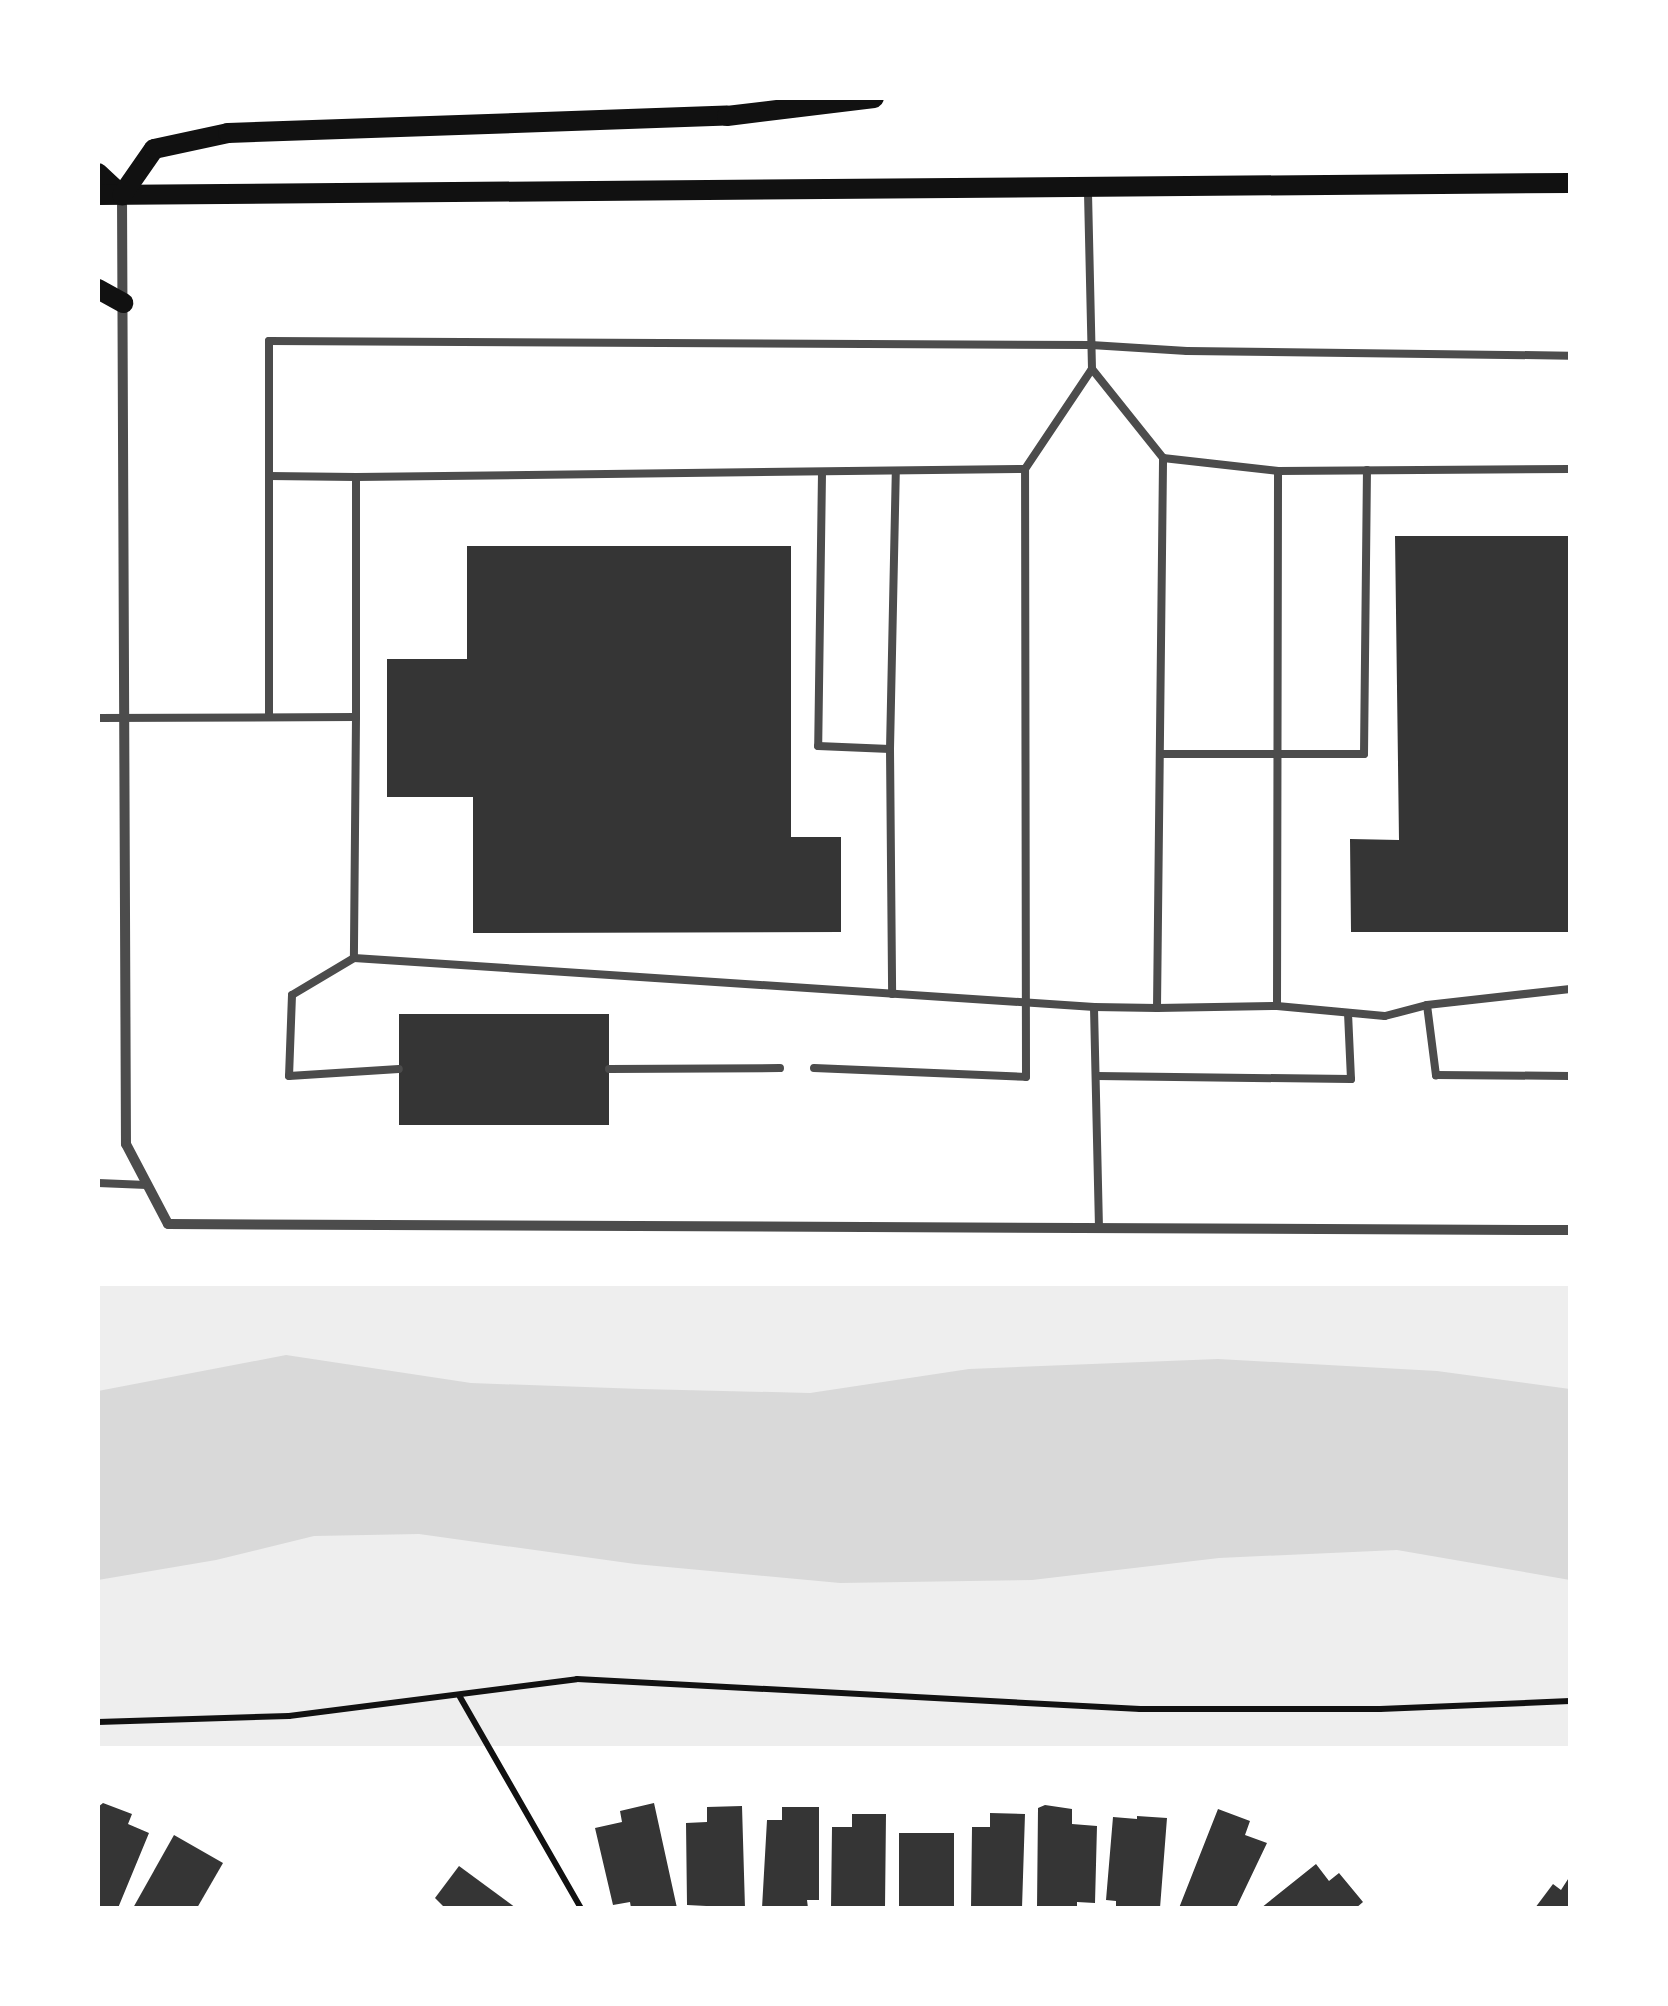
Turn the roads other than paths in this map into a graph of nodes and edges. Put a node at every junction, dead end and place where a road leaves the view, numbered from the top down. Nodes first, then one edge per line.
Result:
1 (874, 98) edge
2 (98, 174) edge
3 (1570, 183) edge
4 (1088, 187) junction
5 (98, 194) edge
6 (122, 195) junction
7 (98, 288) edge
8 (123, 303) junction
9 (1091, 345) junction
10 (1570, 356) edge
11 (1092, 369) junction
12 (1163, 458) junction
13 (1570, 468) edge
14 (1025, 469) junction
15 (1278, 470) junction
16 (1367, 470) junction
17 (896, 472) junction
18 (822, 473) junction
19 (270, 476) junction
20 (356, 477) junction
21 (98, 718) edge
22 (270, 718) junction
23 (356, 718) junction
24 (123, 719) junction
25 (890, 748) junction
26 (1160, 754) junction
27 (1278, 755) junction
28 (354, 958) junction
29 (1570, 989) edge
30 (892, 994) junction
31 (1025, 1003) junction
32 (1427, 1005) junction
33 (1277, 1006) junction
34 (1094, 1007) junction
35 (1156, 1008) junction
36 (1348, 1014) junction
37 (780, 1068) dead end
38 (814, 1068) dead end
39 (398, 1069) dead end
40 (609, 1069) dead end
41 (1097, 1076) junction
42 (1570, 1076) edge
43 (98, 1183) edge
44 (147, 1185) junction
45 (1100, 1228) junction
46 (1570, 1230) edge

1 - 6 main road
2 - 6 main road
3 - 4 main road
4 - 6 main road
4 - 9 lane
5 - 6 main road
6 - 8 street
7 - 8 main road
8 - 24 street
9 - 10 lane
9 - 11 lane
9 - 19 lane
11 - 12 lane
11 - 14 lane
12 - 15 lane
12 - 26 lane
13 - 16 lane
14 - 17 lane
14 - 31 lane
15 - 16 lane
15 - 27 lane
16 - 27 lane
17 - 18 lane
17 - 25 lane
18 - 20 lane
18 - 25 lane
19 - 20 lane
19 - 22 lane
20 - 23 lane
21 - 24 lane
22 - 23 lane
22 - 24 lane
23 - 28 lane
24 - 44 street
25 - 30 lane
26 - 27 lane
26 - 35 lane
27 - 33 lane
28 - 30 lane
28 - 39 lane
29 - 32 lane
30 - 31 lane
31 - 34 lane
31 - 38 lane
32 - 36 lane
32 - 42 lane
33 - 35 lane
33 - 36 lane
34 - 35 lane
34 - 41 lane
36 - 41 lane
37 - 40 lane
41 - 45 lane
43 - 44 lane
44 - 45 street
45 - 46 street

